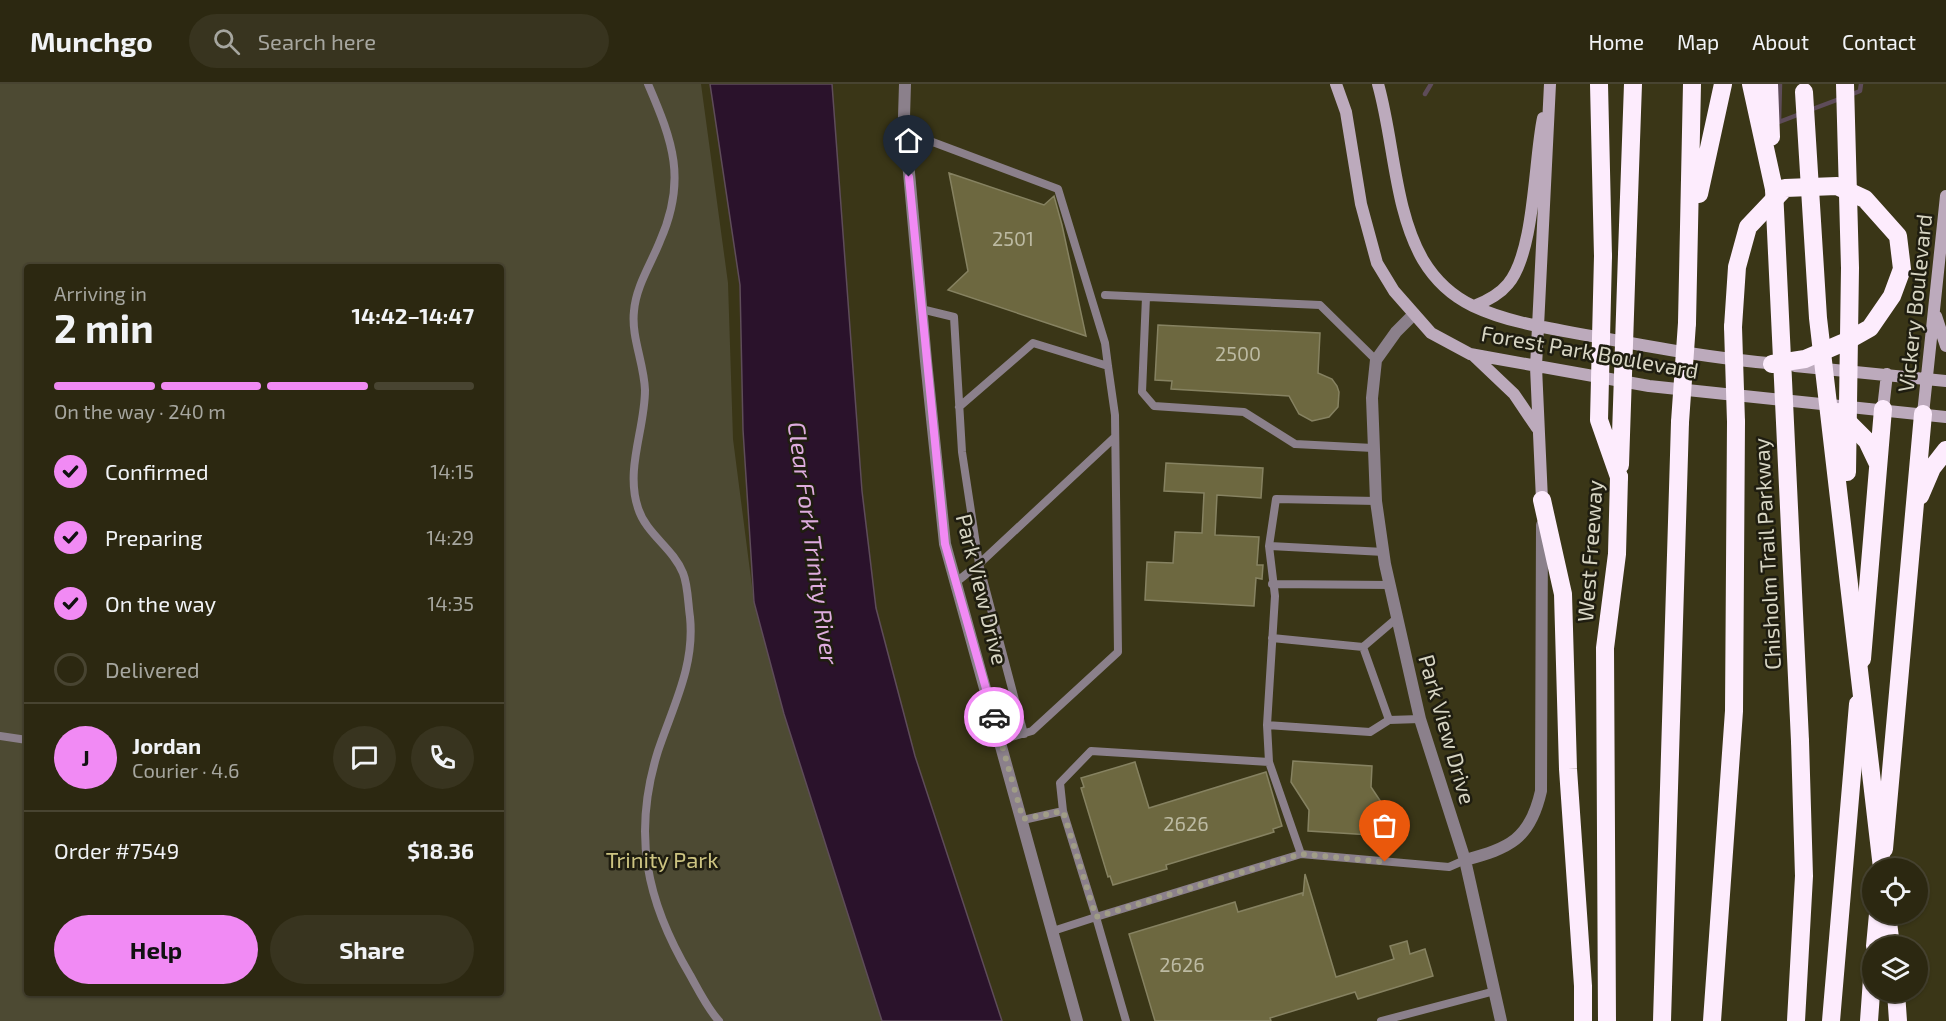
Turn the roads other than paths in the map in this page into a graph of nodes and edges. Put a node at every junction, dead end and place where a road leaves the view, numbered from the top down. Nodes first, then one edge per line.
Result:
1 (648, 84) edge
2 (905, 84) edge
3 (1336, 84) edge
4 (1378, 84) edge
5 (1550, 84) edge
6 (1599, 84) edge
7 (1633, 84) edge
8 (1692, 84) edge
9 (1723, 84) edge
10 (1751, 84) edge
11 (1768, 84) edge
12 (1804, 84) edge
13 (1845, 84) edge
14 (906, 132) junction
15 (1774, 189) junction
16 (1946, 196) edge
17 (1690, 231) junction
18 (1105, 295) dead end
19 (1146, 297) junction
20 (1474, 306) junction
21 (1934, 306) junction
22 (921, 309) junction
23 (1414, 315) junction
24 (1537, 326) junction
25 (1946, 346) edge
26 (1470, 354) junction
27 (1376, 360) junction
28 (1772, 364) junction
29 (1108, 366) junction
30 (1536, 367) junction
31 (1887, 374) junction
32 (1927, 379) junction
33 (1946, 381) edge
34 (1824, 404) junction
35 (959, 407) junction
36 (1883, 409) junction
37 (1923, 414) junction
38 (1946, 417) edge
39 (1538, 428) junction
40 (1115, 437) junction
41 (1373, 448) junction
42 (1946, 450) edge
43 (1877, 462) junction
44 (1619, 477) junction
45 (1542, 500) junction
46 (1376, 501) junction
47 (1912, 517) junction
48 (1846, 539) junction
49 (1269, 546) junction
50 (1384, 552) junction
51 (979, 564) junction
52 (955, 583) junction
53 (1272, 584) junction
54 (1390, 585) junction
55 (1397, 618) junction
56 (1272, 638) junction
57 (1364, 647) junction
58 (1420, 719) junction
59 (1389, 720) junction
60 (1267, 725) junction
61 (1024, 734) junction
62 (0, 736) edge
63 (24, 740) edge
64 (1001, 740) junction
65 (1269, 762) junction
66 (1063, 811) junction
67 (1023, 819) junction
68 (1301, 854) junction
69 (1881, 858) edge
70 (1883, 858) edge
71 (1465, 860) junction
72 (1096, 917) junction
73 (1053, 931) junction
74 (1494, 991) junction
75 (1870, 1002) edge
76 (1897, 1002) edge
77 (719, 1021) edge
78 (1077, 1021) edge
79 (1126, 1021) edge
80 (1381, 1021) edge
81 (1501, 1021) edge
82 (1583, 1021) edge
83 (1607, 1021) edge
84 (1662, 1021) edge
85 (1712, 1021) edge
86 (1796, 1021) edge
87 (1832, 1021) edge
88 (1869, 1021) edge
89 (1898, 1021) edge

1 - 77 lane
2 - 14 street, Park View Drive
3 - 23 main road, Forest Park Boulevard
4 - 20 main road, Forest Park Boulevard
5 - 20 main road
5 - 24 main road, West Freeway
6 - 44 highway, bridge
7 - 44 highway, West Freeway, bridge
8 - 17 highway
9 - 17 highway
10 - 15 highway
11 - 15 highway, Chisholm Trail Parkway
12 - 48 highway, bridge
13 - 48 highway, bridge
14 - 22 street, Park View Drive
14 - 29 lane
15 - 86 highway, Chisholm Trail Parkway, bridge
16 - 21 main road, Vickery Boulevard
17 - 84 highway, bridge
18 - 19 lane
19 - 27 lane
19 - 41 lane
20 - 24 main road, Forest Park Boulevard
21 - 25 main road
21 - 32 main road, Vickery Boulevard
22 - 35 lane
22 - 52 street, Park View Drive
23 - 26 main road, Forest Park Boulevard
23 - 27 street, Park View Drive
24 - 28 main road, Forest Park Boulevard
24 - 30 main road, West Freeway
26 - 30 main road, Forest Park Boulevard
26 - 39 main road
27 - 41 street, Park View Drive
28 - 31 main road, Forest Park Boulevard
28 - 85 highway, bridge
29 - 35 lane
29 - 40 lane
30 - 34 main road, Forest Park Boulevard
30 - 39 main road, West Freeway
31 - 32 main road, Forest Park Boulevard
31 - 36 main road
32 - 33 main road, Forest Park Boulevard
32 - 37 main road, Vickery Boulevard
34 - 36 main road, Forest Park Boulevard
34 - 43 highway
35 - 51 lane
36 - 37 main road, Forest Park Boulevard
36 - 43 highway
37 - 38 main road, Forest Park Boulevard
37 - 47 highway
39 - 45 main road, West Freeway
40 - 51 lane
40 - 61 lane
41 - 46 street, Park View Drive
42 - 47 highway
43 - 87 highway
44 - 83 highway, West Freeway
45 - 71 street, West Freeway
45 - 82 highway
46 - 49 lane
46 - 50 street, Park View Drive
47 - 70 highway
48 - 69 highway, bridge
49 - 50 lane
49 - 53 lane
50 - 54 street, Park View Drive
51 - 52 lane
51 - 61 lane
52 - 64 street, Park View Drive
53 - 54 lane
53 - 56 lane
54 - 55 street, Park View Drive
55 - 57 lane
55 - 58 street, Park View Drive
56 - 57 lane
56 - 60 lane
57 - 59 lane
58 - 59 lane
58 - 71 street, Park View Drive
59 - 60 lane
60 - 65 lane
61 - 64 lane
62 - 63 lane
64 - 67 street, Park View Drive
65 - 66 lane
65 - 68 lane
66 - 67 lane
66 - 72 lane
67 - 73 street, Park View Drive
68 - 71 lane
68 - 72 lane
71 - 74 street, Park View Drive
72 - 73 lane
72 - 79 lane
73 - 78 street, Park View Drive
74 - 80 lane
74 - 81 street, Park View Drive
75 - 88 highway
76 - 89 highway

